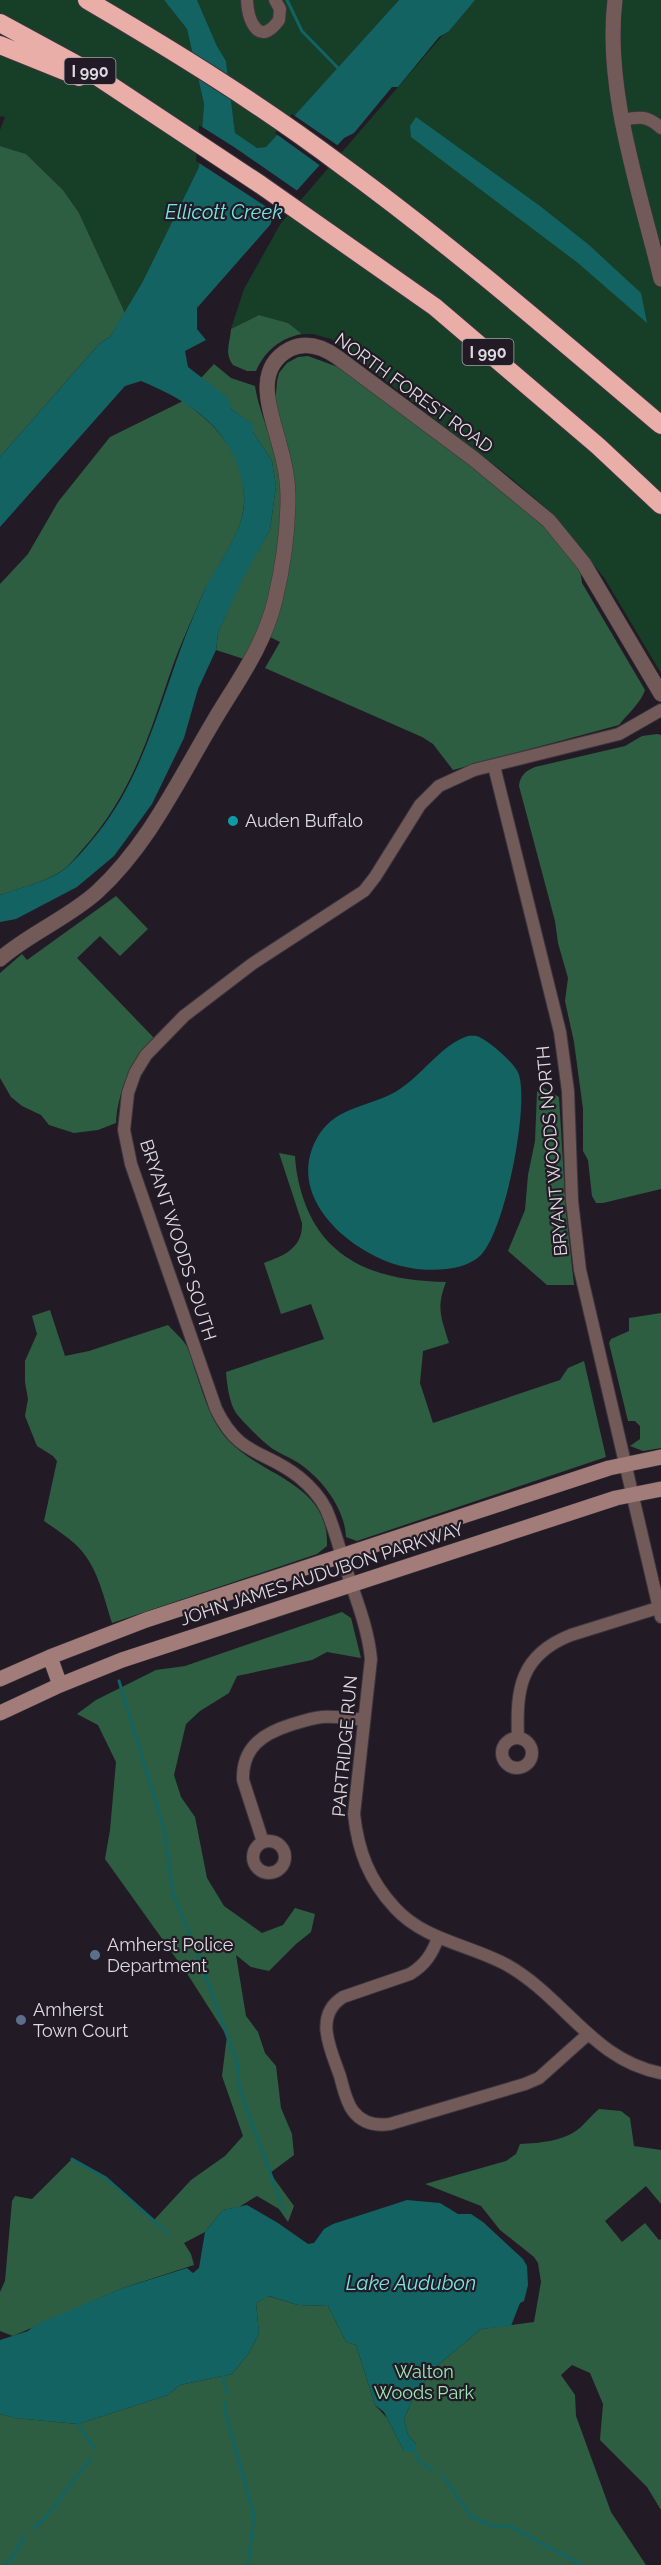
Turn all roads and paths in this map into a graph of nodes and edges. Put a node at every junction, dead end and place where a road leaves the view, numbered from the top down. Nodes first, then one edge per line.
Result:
1 (87, 0) edge
2 (247, 0) edge
3 (275, 0) edge
4 (615, 0) edge
5 (0, 23) edge
6 (0, 45) edge
7 (130, 98) junction
8 (623, 120) junction
9 (661, 128) edge
10 (661, 279) edge
11 (661, 425) edge
12 (661, 505) edge
13 (661, 694) edge
14 (661, 710) edge
15 (494, 766) junction
16 (0, 959) edge
17 (661, 1456) edge
18 (625, 1464) junction
19 (661, 1489) edge
20 (632, 1495) junction
21 (342, 1556) junction
22 (351, 1584) junction
23 (660, 1610) edge
24 (50, 1657) junction
25 (0, 1679) edge
26 (60, 1685) junction
27 (0, 1713) edge
28 (364, 1719) junction
29 (518, 1738) dead end
30 (263, 1842) dead end
31 (438, 1938) junction
32 (587, 2035) junction
33 (661, 2073) edge

1 - 11 highway
2 - 3 street
4 - 8 street
5 - 7 highway, I 990
6 - 7 highway
7 - 12 highway, I 990
8 - 9 street
8 - 10 street
13 - 16 street, NORTH FOREST ROAD
14 - 15 street, BRYANT WOODS SOUTH
15 - 18 street, BRYANT WOODS NORTH
15 - 21 street, BRYANT WOODS SOUTH
17 - 18 main road, JOHN JAMES AUDUBON PARKWAY
18 - 20 street, BRYANT WOODS NORTH
18 - 21 main road, JOHN JAMES AUDUBON PARKWAY
19 - 20 main road, JOHN JAMES AUDUBON PARKWAY
20 - 22 main road, JOHN JAMES AUDUBON PARKWAY
20 - 23 street
21 - 22 street, BRYANT WOODS SOUTH
21 - 24 main road, JOHN JAMES AUDUBON PARKWAY
22 - 26 main road, JOHN JAMES AUDUBON PARKWAY
22 - 28 street, PARTRIDGE RUN
23 - 29 street
24 - 25 main road, JOHN JAMES AUDUBON PARKWAY
24 - 26 main road
26 - 27 main road, JOHN JAMES AUDUBON PARKWAY
28 - 30 street
28 - 31 street, PARTRIDGE RUN
31 - 32 street, PARTRIDGE RUN
31 - 32 street
32 - 33 street, PARTRIDGE RUN

